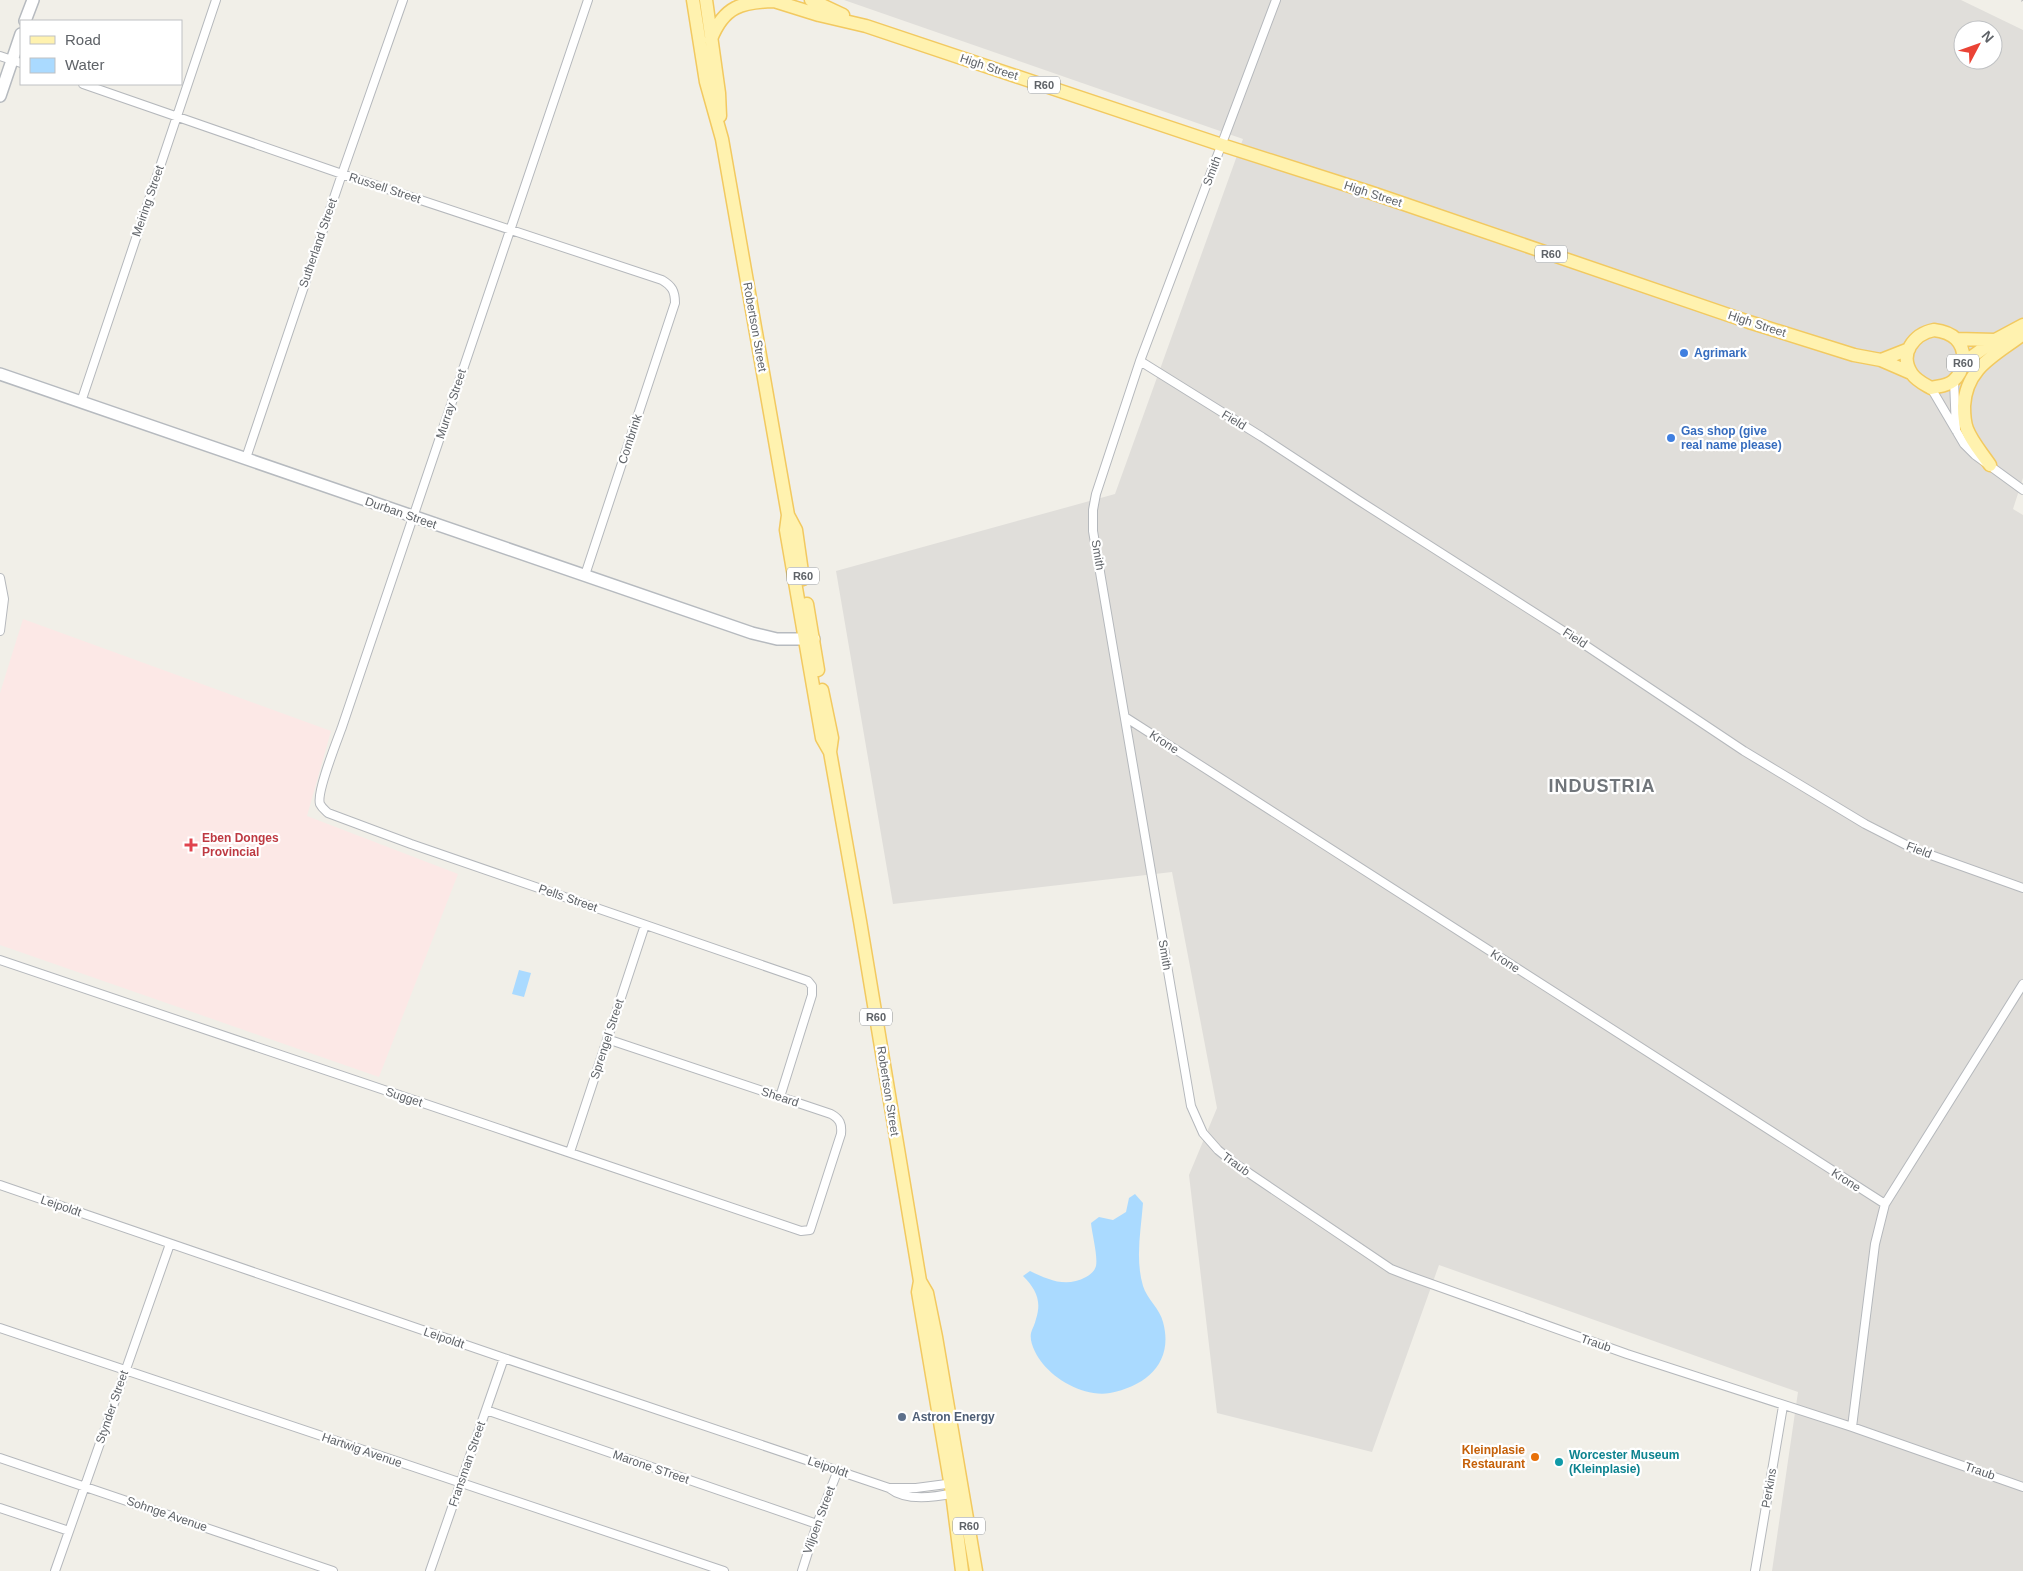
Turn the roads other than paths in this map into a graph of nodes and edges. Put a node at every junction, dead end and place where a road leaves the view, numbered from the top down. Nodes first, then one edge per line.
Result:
1 (33, 0) edge
2 (216, 0) edge
3 (403, 0) edge
4 (588, 0) edge
5 (693, 0) edge
6 (706, 0) edge
7 (772, 0) edge
8 (811, 0) edge
9 (1276, 0) edge
10 (26, 20) edge
11 (866, 26) junction
12 (711, 39) junction
13 (20, 41) edge
14 (0, 56) edge
15 (17, 62) edge
16 (86, 85) edge
17 (0, 96) edge
18 (177, 115) junction
19 (722, 139) junction
20 (1222, 145) junction
21 (342, 174) junction
22 (509, 229) junction
23 (675, 303) joint
24 (2023, 325) edge
25 (2023, 334) edge
26 (1957, 339) junction
27 (1996, 340) junction
28 (1909, 349) junction
29 (1881, 360) junction
30 (1140, 361) junction
31 (1963, 363) junction
32 (1911, 373) junction
33 (0, 374) edge
34 (1954, 380) junction
35 (1931, 388) junction
36 (80, 402) junction
37 (1956, 432) junction
38 (246, 458) junction
39 (1990, 465) junction
40 (2023, 490) edge
41 (414, 518) junction
42 (585, 576) junction
43 (0, 578) edge
44 (0, 631) edge
45 (809, 639) junction
46 (1125, 717) junction
47 (323, 808) joint
48 (2023, 888) edge
49 (645, 925) junction
50 (0, 960) edge
51 (2023, 984) edge
52 (607, 1039) junction
53 (780, 1097) junction
54 (1203, 1133) joint
55 (570, 1152) junction
56 (0, 1184) edge
57 (1886, 1204) junction
58 (808, 1232) joint
59 (170, 1244) junction
60 (0, 1328) edge
61 (504, 1358) junction
62 (125, 1370) junction
63 (1783, 1406) junction
64 (486, 1410) junction
65 (1852, 1427) junction
66 (0, 1458) edge
67 (838, 1470) junction
68 (460, 1483) junction
69 (84, 1486) junction
70 (957, 1487) junction
71 (2023, 1487) edge
72 (0, 1508) edge
73 (817, 1524) junction
74 (69, 1531) junction
75 (55, 1571) edge
76 (333, 1571) edge
77 (430, 1571) edge
78 (724, 1571) edge
79 (802, 1571) edge
80 (962, 1571) edge
81 (976, 1571) edge
82 (1755, 1571) edge

1 - 10 street
2 - 18 street, Meiring Street
3 - 21 street, Sutherland Street
4 - 22 street, Murray Street
5 - 19 main road, Robertson Street / R60
6 - 12 main road, Robertson Street / R60
7 - 11 main road, High Street / R60
7 - 12 main road
8 - 11 main road, High Street / R60
9 - 20 street, Smith
11 - 20 main road, High Street / R60
12 - 19 main road, Robertson Street / R60
13 - 15 street
14 - 15 street
15 - 17 street
16 - 18 street, Russell Street
18 - 21 street, Russell Street
18 - 36 street, Meiring Street
19 - 45 main road, Robertson Street / R60
20 - 29 main road, High Street / R60
20 - 30 street, Smith
21 - 22 street, Russell Street
21 - 38 street, Sutherland Street
22 - 23 street, Russell Street
22 - 41 street, Murray Street
23 - 42 street, Combrink
24 - 27 main road, R60
25 - 39 main road
26 - 27 main road, R60
26 - 28 main road, R60
26 - 31 main road, R60
27 - 31 main road, R60
28 - 29 main road, R60
28 - 32 main road
29 - 32 main road, High Street / R60
30 - 46 street, Smith
30 - 48 street, Field
31 - 34 main road, R60
32 - 35 main road, High Street / R60
33 - 36 street, Durban Street
34 - 35 main road, R60
34 - 37 street
35 - 37 street
36 - 38 street, Durban Street
37 - 39 street
38 - 41 street, Durban Street
39 - 40 street
41 - 42 street, Durban Street
41 - 47 street, Murray Street
42 - 45 street, Durban Street
43 - 44 street
45 - 70 main road, Robertson Street / R60
46 - 54 street, Smith
46 - 57 street, Krone
47 - 49 street, Pells Street
49 - 52 street, Sprengel Street
49 - 53 street, Pells Street
50 - 55 street, Sugget
51 - 57 street
52 - 53 street, Sheard
52 - 55 street, Sprengel Street
53 - 58 street, Sheard
54 - 63 street, Traub
55 - 58 street, Sugget
56 - 59 street, Leipoldt
57 - 65 street
59 - 61 street, Leipoldt
59 - 62 street, Stynder Street
60 - 62 street, Hartwig Avenue
61 - 64 street, Fransman Street
61 - 67 street, Leipoldt
62 - 68 street, Hartwig Avenue
62 - 69 street, Stynder Street
63 - 65 street, Traub
63 - 82 street, Perkins
64 - 68 street, Fransman Street
64 - 73 street, Marone STreet
65 - 71 street, Traub
66 - 69 street, Sohnge Avenue
67 - 70 street, Leipoldt
67 - 73 street, Viljoen Street
68 - 77 street, Fransman Street
68 - 78 street, Hartwig Avenue
69 - 74 street, Stynder Street
69 - 76 street, Sohnge Avenue
70 - 80 main road, Robertson Street / R60
70 - 81 main road, Robertson Street / R60
72 - 74 street
73 - 79 street, Viljoen Street
74 - 75 street, Stynder Street

